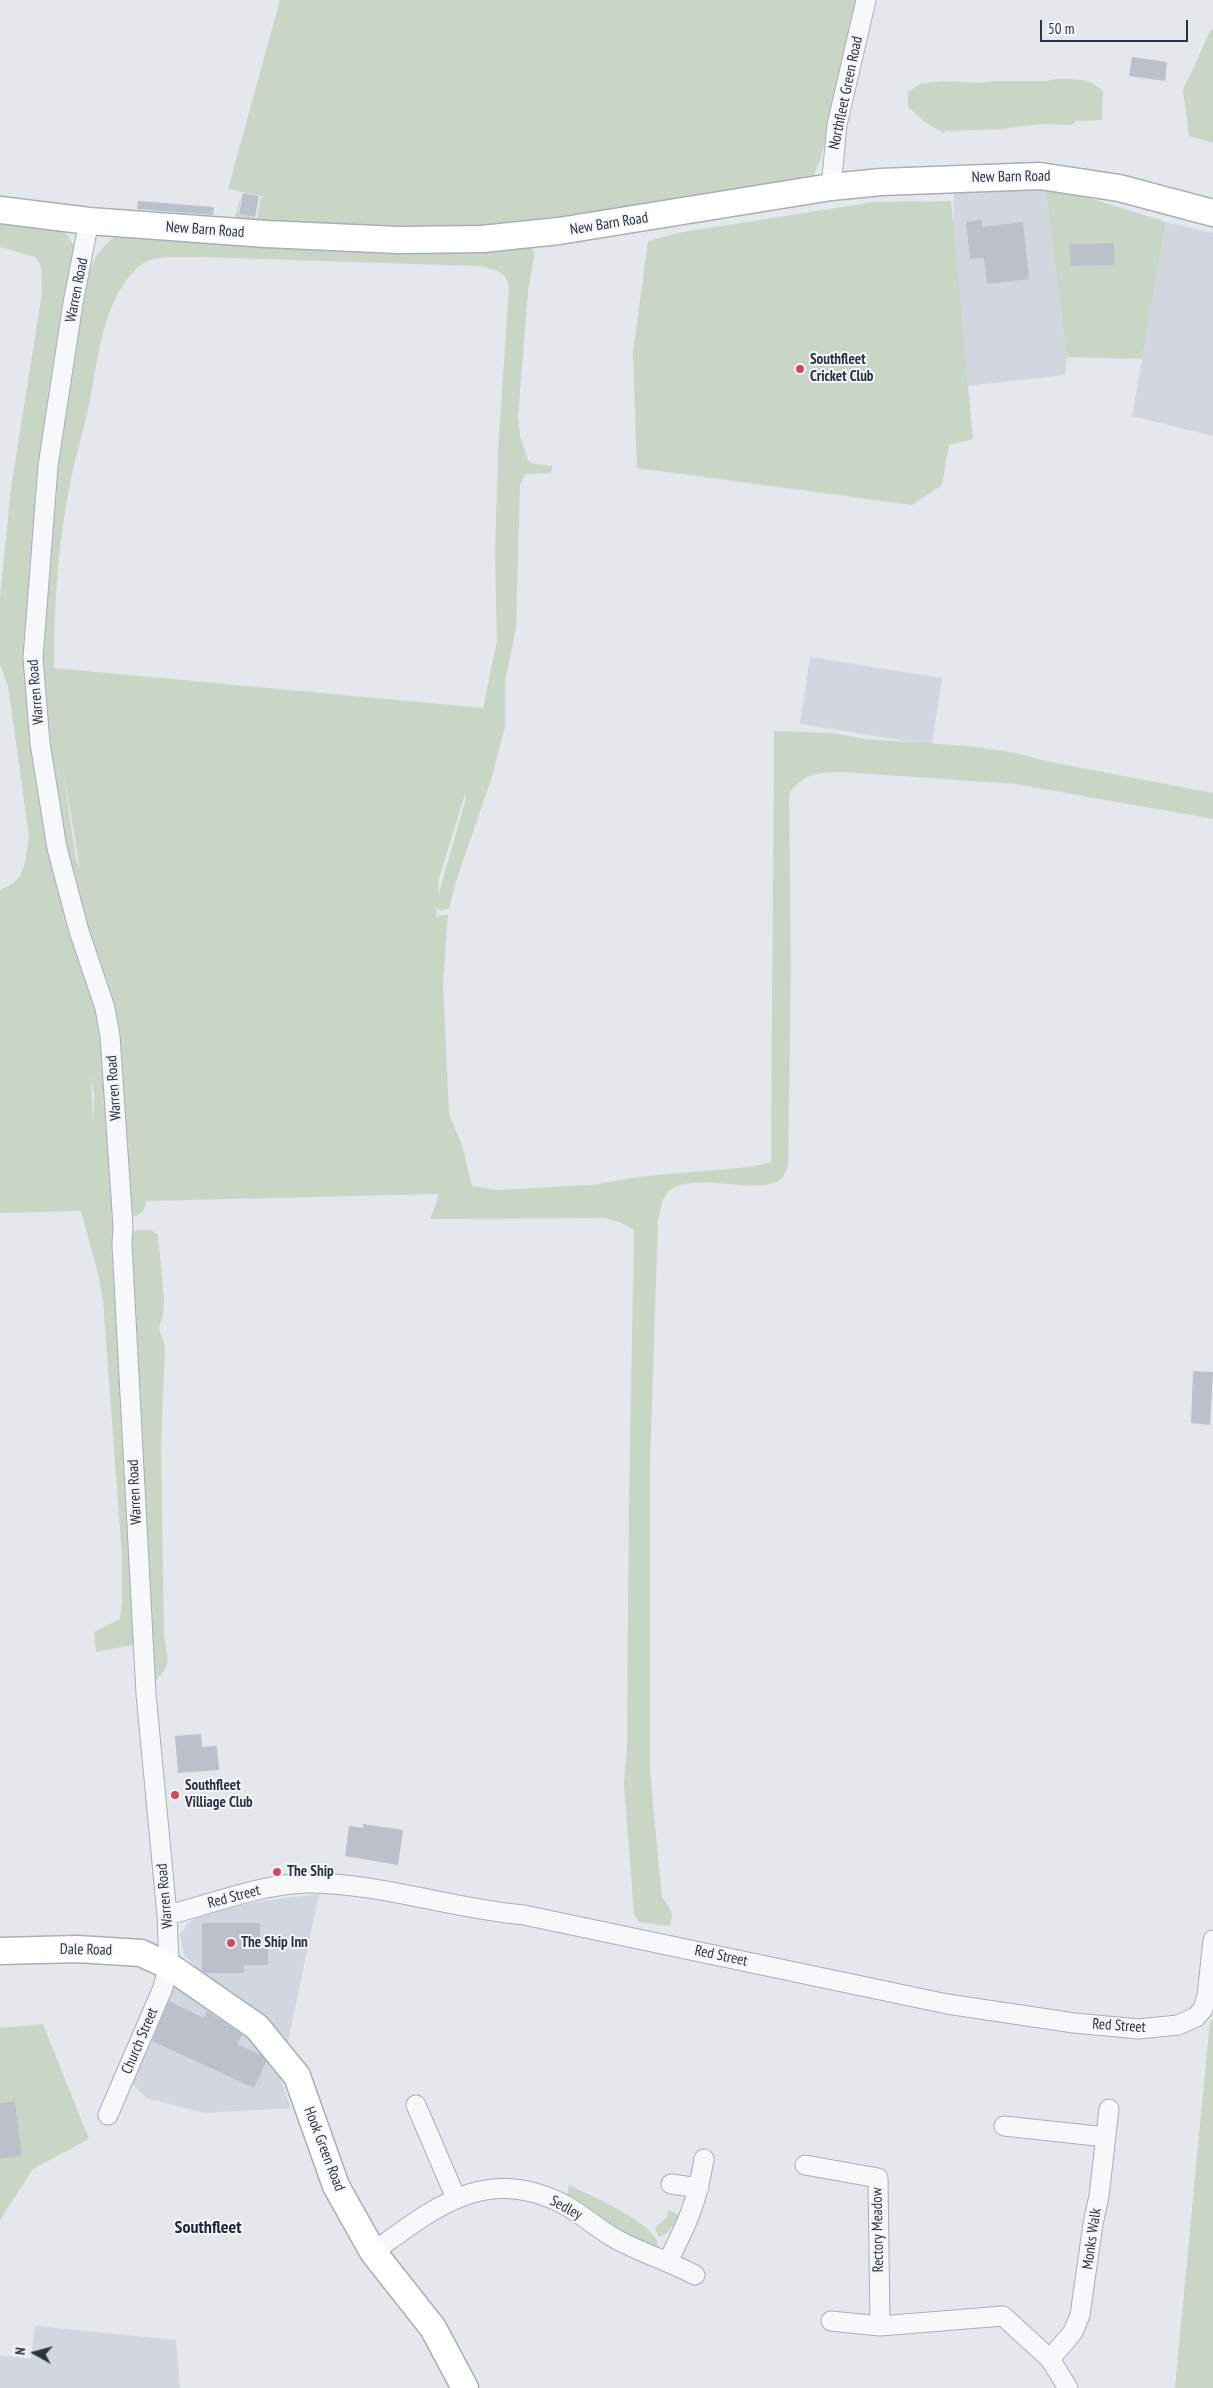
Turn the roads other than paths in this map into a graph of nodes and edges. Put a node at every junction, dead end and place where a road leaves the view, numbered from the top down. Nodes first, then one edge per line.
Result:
1 (866, 0) edge
2 (831, 187) junction
3 (0, 210) edge
4 (1213, 213) edge
5 (89, 221) junction
6 (167, 1915) junction
7 (1213, 1940) edge
8 (0, 1951) edge
9 (169, 1966) junction
10 (416, 2105) dead end
11 (1109, 2109) dead end
12 (108, 2115) dead end
13 (1004, 2126) dead end
14 (1106, 2138) junction
15 (704, 2159) dead end
16 (805, 2165) dead end
17 (671, 2184) dead end
18 (699, 2188) junction
19 (456, 2198) junction
20 (373, 2252) junction
21 (668, 2261) junction
22 (695, 2274) dead end
23 (831, 2321) dead end
24 (880, 2326) junction
25 (1050, 2359) junction
26 (465, 2388) edge
27 (1068, 2388) edge

1 - 2 street, Northfleet Green Road
2 - 4 street, New Barn Road
2 - 5 street, New Barn Road
3 - 5 street, New Barn Road
5 - 6 street, Warren Road
6 - 7 street, Red Street
6 - 9 street, Warren Road
8 - 9 street, Dale Road
9 - 12 street, Church Street
9 - 20 street, Hook Green Road
10 - 19 street
11 - 14 street, Monks Walk
13 - 14 street
14 - 25 street, Monks Walk
15 - 18 street
16 - 24 street, Rectory Meadow
17 - 18 street
18 - 21 street
19 - 20 street, Sedley
19 - 21 street, Sedley
20 - 26 street, Hook Green Road
21 - 22 street, Sedley
23 - 24 street
24 - 25 street
25 - 27 street

